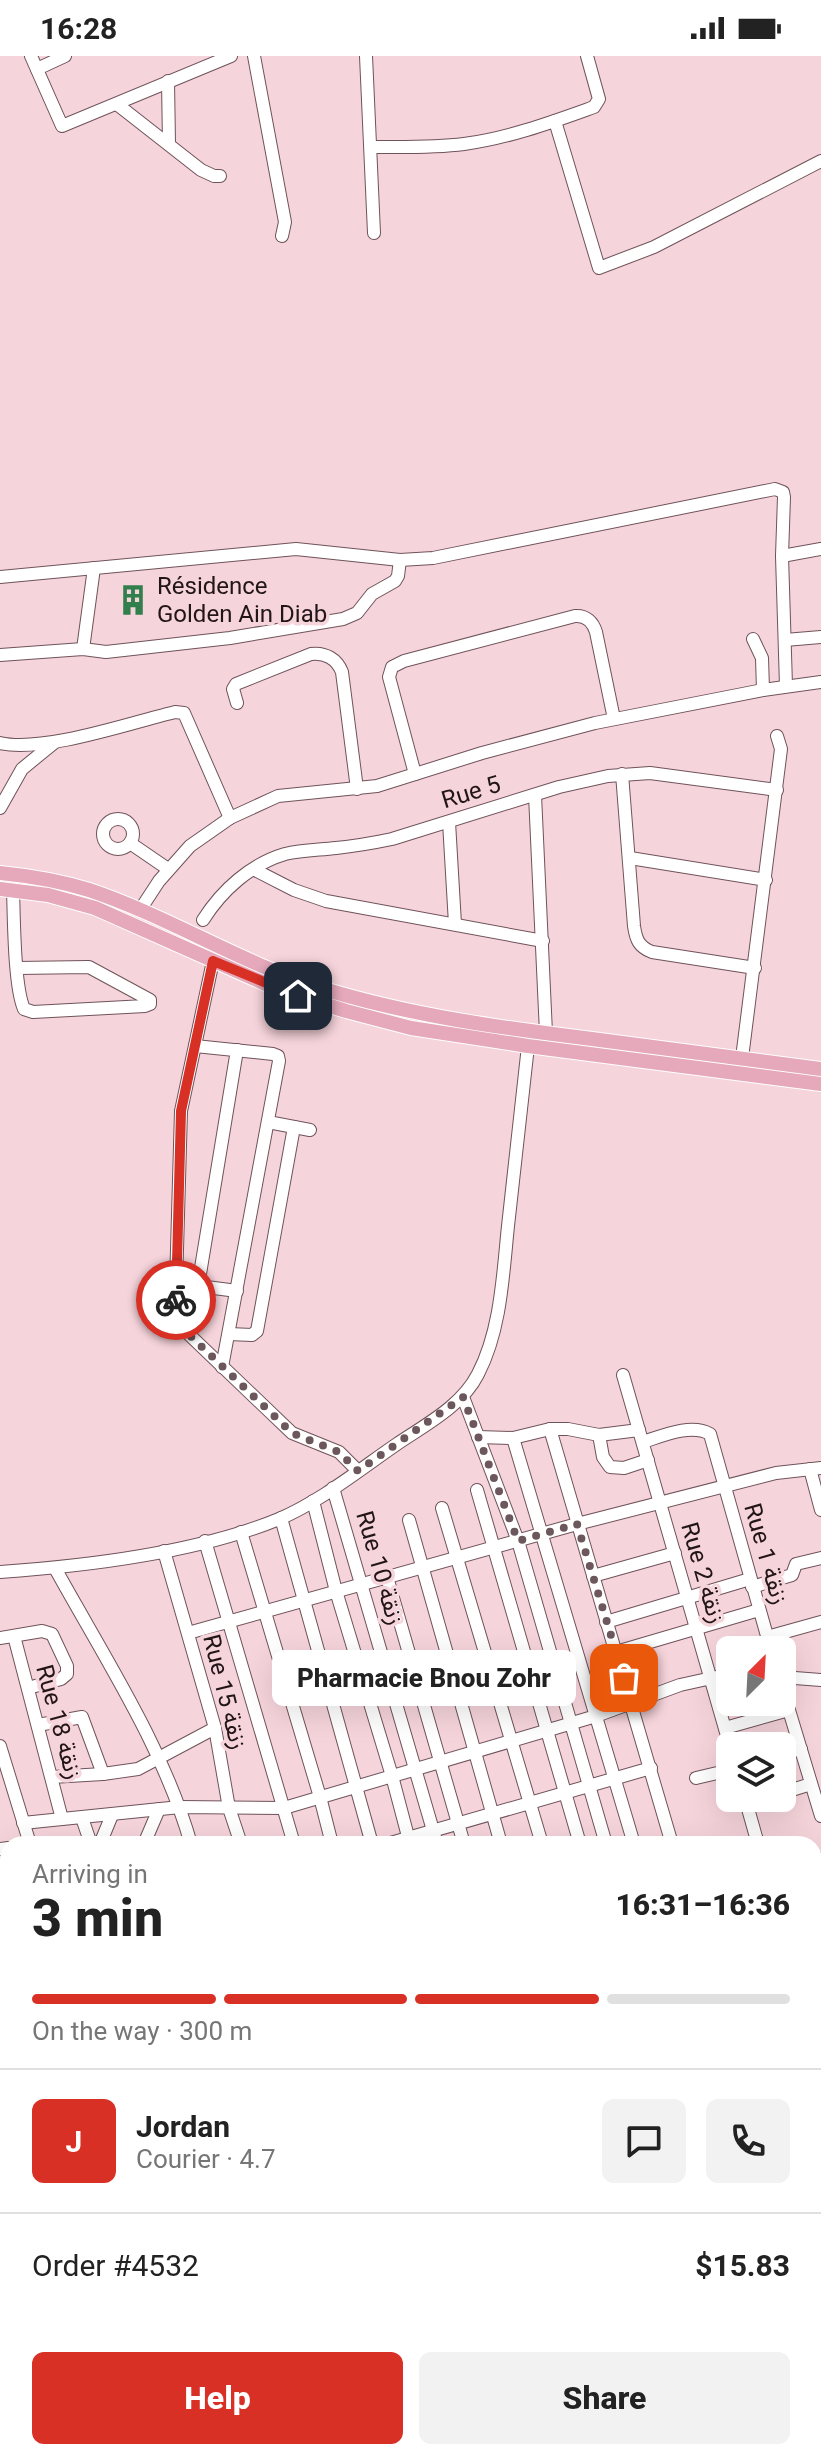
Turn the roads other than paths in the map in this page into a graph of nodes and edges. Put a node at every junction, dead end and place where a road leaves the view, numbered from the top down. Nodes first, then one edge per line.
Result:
1 (31, 56) edge
2 (65, 56) edge
3 (254, 56) edge
4 (366, 56) edge
5 (587, 56) edge
6 (225, 57) edge
7 (37, 69) junction
8 (168, 81) junction
9 (118, 105) junction
10 (555, 121) junction
11 (169, 144) junction
12 (371, 147) junction
13 (821, 161) edge
14 (220, 176) dead end
15 (374, 233) dead end
16 (282, 236) dead end
17 (821, 549) edge
18 (782, 556) junction
19 (400, 560) junction
20 (94, 568) junction
21 (0, 577) edge
22 (821, 637) edge
23 (753, 639) dead end
24 (785, 640) junction
25 (83, 649) junction
26 (0, 655) edge
27 (821, 682) edge
28 (786, 686) junction
29 (763, 690) junction
30 (237, 703) dead end
31 (614, 719) junction
32 (777, 736) dead end
33 (55, 742) junction
34 (0, 743) edge
35 (15, 746) junction
36 (22, 769) junction
37 (415, 774) junction
38 (622, 774) junction
39 (357, 789) junction
40 (777, 790) junction
41 (535, 795) junction
42 (0, 808) edge
43 (230, 818) junction
44 (449, 822) junction
45 (130, 843) dead end
46 (630, 858) junction
47 (168, 869) junction
48 (255, 870) junction
49 (0, 873) edge
50 (766, 880) junction
51 (7, 890) edge
52 (140, 910) junction
53 (203, 920) dead end
54 (455, 924) junction
55 (543, 941) junction
56 (213, 961) junction
57 (17, 968) junction
58 (755, 968) junction
59 (546, 1033) junction
60 (195, 1046) junction
61 (528, 1046) junction
62 (237, 1050) junction
63 (742, 1058) junction
64 (821, 1069) edge
65 (821, 1084) edge
66 (268, 1122) junction
67 (294, 1127) junction
68 (310, 1130) dead end
69 (176, 1283) junction
70 (198, 1286) junction
71 (237, 1291) junction
72 (229, 1334) junction
73 (222, 1367) junction
74 (623, 1375) dead end
75 (463, 1397) junction
76 (550, 1429) junction
77 (599, 1435) junction
78 (641, 1436) junction
79 (478, 1437) junction
80 (513, 1438) junction
81 (648, 1460) junction
82 (815, 1469) edge
83 (358, 1471) junction
84 (725, 1487) junction
85 (333, 1488) junction
86 (477, 1490) dead end
87 (313, 1501) junction
88 (661, 1503) junction
89 (442, 1508) dead end
90 (821, 1510) edge
91 (281, 1518) junction
92 (409, 1520) dead end
93 (577, 1524) junction
94 (241, 1532) junction
95 (541, 1534) junction
96 (205, 1541) junction
97 (518, 1541) junction
98 (494, 1547) junction
99 (164, 1551) junction
100 (675, 1553) junction
101 (456, 1558) junction
102 (821, 1558) edge
103 (55, 1568) junction
104 (423, 1568) junction
105 (0, 1572) edge
106 (593, 1576) junction
107 (387, 1577) junction
108 (751, 1583) junction
109 (362, 1584) junction
110 (336, 1591) junction
111 (688, 1597) junction
112 (303, 1601) junction
113 (759, 1610) junction
114 (265, 1612) junction
115 (228, 1622) junction
116 (606, 1622) junction
117 (821, 1622) edge
118 (696, 1627) junction
119 (188, 1633) junction
120 (14, 1636) junction
121 (767, 1636) edge
122 (788, 1636) edge
123 (0, 1638) edge
124 (616, 1652) junction
125 (716, 1677) edge
126 (710, 1678) junction
127 (796, 1678) edge
128 (821, 1680) edge
129 (28, 1688) junction
130 (632, 1703) junction
131 (596, 1716) junction
132 (768, 1716) edge
133 (791, 1716) edge
134 (572, 1722) junction
135 (38, 1725) junction
136 (215, 1728) junction
137 (725, 1728) junction
138 (546, 1729) junction
139 (726, 1732) edge
140 (406, 1740) junction
141 (511, 1740) junction
142 (0, 1746) edge
143 (383, 1747) junction
144 (801, 1749) junction
145 (796, 1750) edge
146 (474, 1751) junction
147 (159, 1757) junction
148 (439, 1761) junction
149 (821, 1764) edge
150 (3, 1768) edge
151 (651, 1768) junction
152 (806, 1768) junction
153 (415, 1769) junction
154 (716, 1773) edge
155 (103, 1774) junction
156 (392, 1776) junction
157 (52, 1777) junction
158 (615, 1778) junction
159 (696, 1778) dead end
160 (811, 1784) junction
161 (590, 1785) junction
162 (356, 1787) junction
163 (796, 1789) edge
164 (566, 1793) junction
165 (15, 1796) junction
166 (320, 1797) junction
167 (0, 1798) edge
168 (531, 1803) junction
169 (180, 1807) junction
170 (229, 1808) junction
171 (284, 1808) junction
172 (159, 1809) junction
173 (820, 1810) edge
174 (749, 1812) edge
175 (492, 1813) junction
176 (112, 1815) junction
177 (82, 1818) junction
178 (62, 1819) junction
179 (23, 1823) junction
180 (458, 1824) junction
181 (27, 1836) edge
182 (88, 1836) edge
183 (103, 1836) edge
184 (147, 1836) edge
185 (189, 1836) edge
186 (238, 1836) edge
187 (292, 1836) edge
188 (330, 1836) edge
189 (370, 1836) edge
190 (408, 1836) edge
191 (434, 1836) edge
192 (438, 1836) edge
193 (462, 1836) edge
194 (499, 1836) edge
195 (540, 1836) edge
196 (578, 1836) edge
197 (604, 1836) edge
198 (632, 1836) edge
199 (670, 1836) edge
200 (756, 1836) edge

1 - 7 street
2 - 7 street
3 - 16 street
4 - 12 street
5 - 10 street
6 - 8 street
7 - 9 street
8 - 9 street
8 - 11 street
9 - 11 street
10 - 12 street
10 - 13 street
11 - 14 street
12 - 15 street
17 - 18 street
18 - 19 street
18 - 24 street
19 - 20 street
19 - 25 street
20 - 21 street
20 - 25 street
22 - 24 street
23 - 29 street
24 - 28 street
25 - 26 street
27 - 28 street
28 - 29 street
29 - 31 street
30 - 39 street
31 - 37 street
31 - 37 street
32 - 40 street
33 - 35 street
33 - 36 street
33 - 43 street
34 - 35 street
35 - 36 street
36 - 42 street
37 - 39 street
38 - 40 street, Rue 5
38 - 41 street, Rue 5
38 - 46 street
39 - 43 street
40 - 50 street
41 - 44 street, Rue 5
41 - 55 street
43 - 47 street
44 - 48 street, Rue 5
44 - 54 street
45 - 47 street
46 - 50 street
46 - 58 street
47 - 52 street
48 - 53 street, Rue 5
48 - 54 street
49 - 52 main road
50 - 58 street
51 - 56 main road
51 - 57 street
52 - 59 main road
54 - 55 street
55 - 59 street
56 - 60 street
56 - 61 main road
57 - 57 street
58 - 63 street
59 - 63 main road
60 - 62 street
60 - 69 street
61 - 65 main road
61 - 75 street
62 - 66 street
62 - 70 street
63 - 64 main road
66 - 67 street
66 - 71 street
67 - 68 street
67 - 72 street
69 - 70 street
69 - 73 street
70 - 71 street
71 - 72 street
72 - 73 street
73 - 83 street
74 - 78 street, Rue 2 زنقة
75 - 79 street
75 - 83 street
76 - 77 street
76 - 80 street
76 - 93 street
77 - 78 street
77 - 81 street
78 - 81 street, Rue 2 زنقة
78 - 84 street
79 - 80 street
79 - 97 street
80 - 95 street
81 - 88 street, Rue 2 زنقة
82 - 84 street
82 - 90 street
83 - 85 street
84 - 88 street, Rue 1 زنقة
84 - 108 street, Rue 1 زنقة
85 - 87 street
85 - 109 street, Rue 10 زنقة
86 - 98 street
87 - 91 street
87 - 110 street
88 - 93 street, Rue 1 زنقة
88 - 100 street, Rue 2 زنقة
89 - 101 street
91 - 94 street
91 - 112 street
92 - 104 street
93 - 95 street, Rue 1 زنقة
93 - 106 street
94 - 96 street
94 - 114 street
95 - 97 street, Rue 1 زنقة
95 - 131 street
96 - 99 street
96 - 115 street
97 - 98 street, Rue 1 زنقة
97 - 134 street
98 - 101 street, Rue 1 زنقة
98 - 138 street
99 - 103 street
99 - 119 street, Rue 15 زنقة
100 - 106 street
100 - 111 street, Rue 2 زنقة
101 - 104 street, Rue 1 زنقة
101 - 141 street
102 - 108 street
103 - 105 street
103 - 147 street
104 - 107 street, Rue 1 زنقة
104 - 146 street
106 - 116 street
107 - 109 street, Rue 1 زنقة
107 - 148 street
108 - 111 street
108 - 113 street, Rue 1 زنقة
109 - 110 street, Rue 1 زنقة
109 - 140 street, Rue 10 زنقة
110 - 112 street, Rue 1 زنقة
110 - 143 street
111 - 116 street
111 - 118 street, Rue 2 زنقة
112 - 114 street, Rue 1 زنقة
112 - 162 street
113 - 118 street
113 - 121 street, Rue 1 زنقة
114 - 115 street, Rue 1 زنقة
114 - 166 street
115 - 119 street, Rue 1 زنقة
115 - 171 street
116 - 124 street
117 - 122 street
118 - 124 street
118 - 126 street, Rue 2 زنقة
119 - 136 street, Rue 15 زنقة
120 - 123 street
120 - 129 street, Rue 18 زنقة
120 - 129 street
124 - 130 street
125 - 126 street
126 - 130 street
126 - 137 street, Rue 2 زنقة
127 - 128 street
129 - 135 street, Rue 18 زنقة
130 - 131 street
130 - 151 street
131 - 134 street
131 - 158 street
132 - 137 street
133 - 144 street
134 - 138 street
134 - 161 street
135 - 155 street
135 - 157 street, Rue 18 زنقة
136 - 147 street
136 - 170 street, Rue 15 زنقة
137 - 139 street, Rue 2 زنقة
138 - 141 street
138 - 164 street
140 - 143 street
140 - 153 street, Rue 10 زنقة
141 - 146 street
141 - 168 street
142 - 150 street
143 - 156 street
144 - 145 street
144 - 152 street
146 - 148 street
146 - 175 street
147 - 155 street
147 - 169 street
148 - 153 street
148 - 180 street
149 - 152 street
150 - 165 street
151 - 158 street
151 - 199 street
152 - 160 street
153 - 156 street
153 - 191 street, Rue 10 زنقة
154 - 159 street
155 - 157 street
156 - 162 street
156 - 190 street
157 - 178 street, Rue 18 زنقة
158 - 161 street
158 - 198 street
160 - 163 street
160 - 173 street
161 - 164 street
161 - 197 street
162 - 166 street
162 - 189 street
164 - 168 street
164 - 196 street
165 - 167 street
165 - 179 street
166 - 171 street
166 - 188 street
168 - 175 street
168 - 195 street
169 - 170 street
169 - 172 street
169 - 185 street
170 - 171 street
170 - 186 street, Rue 15 زنقة
171 - 187 street
172 - 176 street
172 - 184 street
174 - 200 street
175 - 180 street
175 - 194 street
176 - 177 street
176 - 183 street
177 - 178 street
177 - 182 street
178 - 179 street
179 - 181 street
180 - 192 street
180 - 193 street

